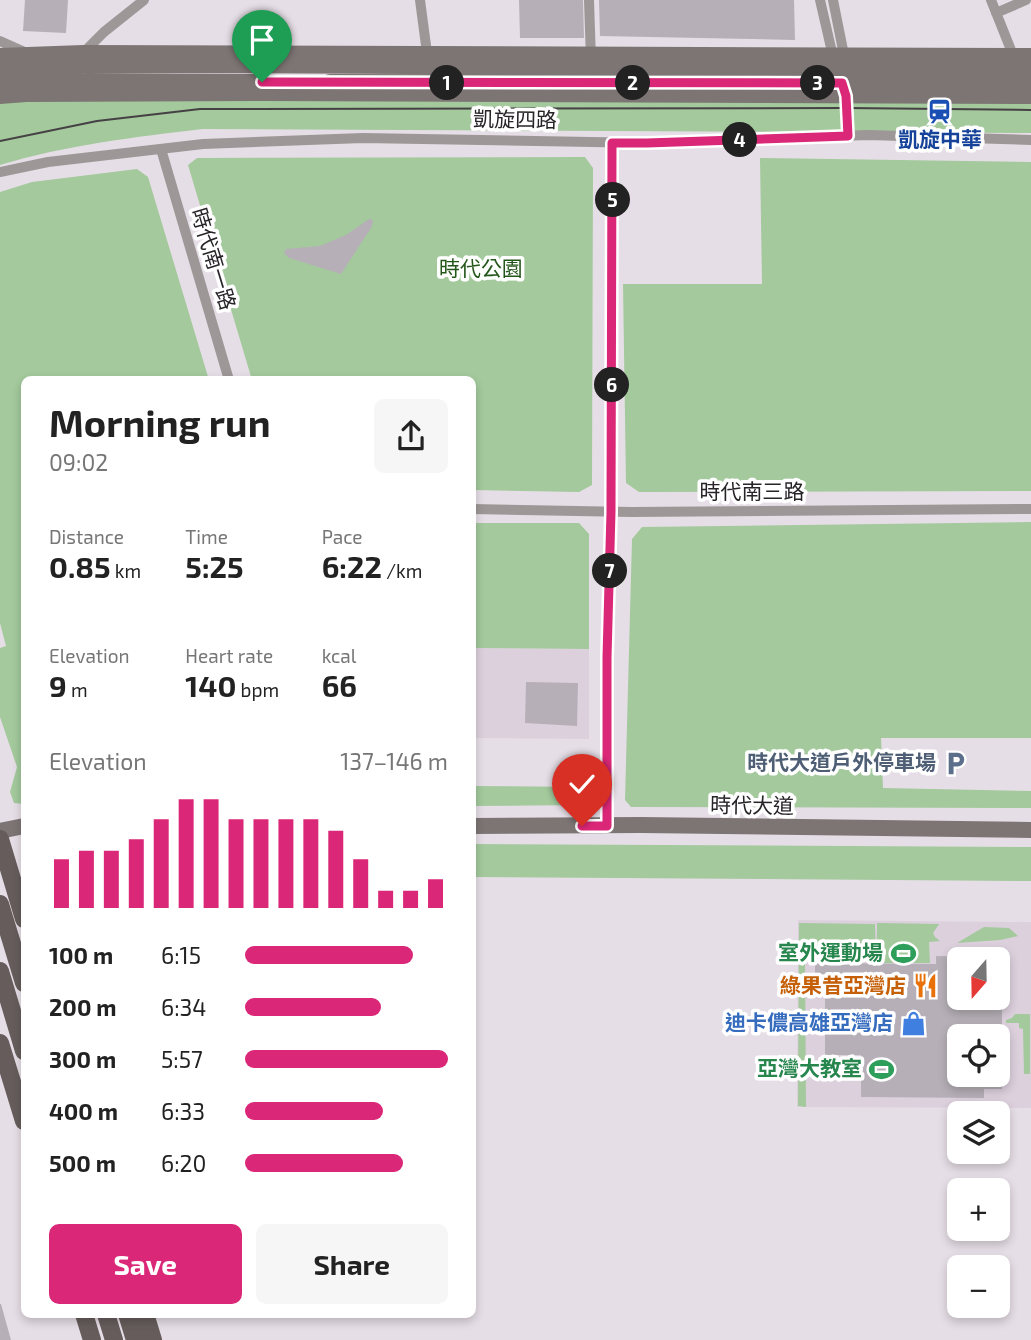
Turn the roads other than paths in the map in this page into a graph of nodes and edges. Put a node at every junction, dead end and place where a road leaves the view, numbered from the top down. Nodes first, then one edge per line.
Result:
1 (144, 0) edge
2 (420, 0) edge
3 (589, 0) edge
4 (820, 0) edge
5 (833, 0) edge
6 (991, 0) edge
7 (1026, 0) edge
8 (996, 13) junction
9 (0, 41) edge
10 (83, 53) junction
11 (427, 53) junction
12 (30, 54) junction
13 (1013, 55) junction
14 (0, 56) edge
15 (1031, 56) edge
16 (0, 69) edge
17 (1031, 69) edge
18 (842, 73) junction
19 (592, 75) junction
20 (1031, 83) edge
21 (0, 84) edge
22 (0, 96) edge
23 (1031, 96) edge
24 (848, 136) junction
25 (1031, 140) edge
26 (612, 143) junction
27 (160, 149) junction
28 (0, 172) edge
29 (228, 376) edge
30 (476, 509) edge
31 (1031, 509) edge
32 (611, 512) junction
33 (476, 826) edge
34 (607, 826) junction
35 (21, 827) edge
36 (1031, 830) edge
37 (0, 831) edge
38 (0, 839) edge
39 (0, 904) edge
40 (21, 909) edge
41 (0, 971) edge
42 (21, 973) edge
43 (21, 1041) edge
44 (0, 1043) edge
45 (21, 1111) edge
46 (85, 1318) edge
47 (107, 1318) edge
48 (128, 1318) edge
49 (146, 1318) edge
50 (92, 1340) edge
51 (114, 1340) edge
52 (135, 1340) edge
53 (153, 1340) edge

1 - 10 street
2 - 11 street
3 - 19 street
4 - 18 street
5 - 18 street
6 - 8 street
7 - 8 street
8 - 13 street
9 - 12 street
10 - 11 street, 凱旋四路
10 - 12 street, 凱旋四路
11 - 19 street, 凱旋四路
12 - 14 street, 凱旋四路
13 - 15 street, 凱旋四路
13 - 18 street, 凱旋四路
16 - 19 street, 凱旋四路
17 - 18 street, 凱旋四路
18 - 19 street, 凱旋四路
18 - 19 street, 凱旋四路
18 - 20 street, 凱旋四路
18 - 23 street, 凱旋四路
18 - 24 street
19 - 21 street, 凱旋四路
19 - 22 street, 凱旋四路
24 - 25 street, 凱旋四路
24 - 26 street, 凱旋四路
26 - 27 street, 凱旋四路
26 - 32 street
27 - 28 street, 凱旋四路
27 - 29 street, 時代南一路
30 - 32 street, 時代南三路
31 - 32 street, 時代南三路
32 - 34 street
33 - 34 street, 時代大道
34 - 36 street, 時代大道
35 - 37 street
38 - 40 main road
39 - 42 main road
41 - 43 main road
44 - 45 main road
46 - 50 main road
47 - 51 main road
48 - 52 main road
49 - 53 main road

